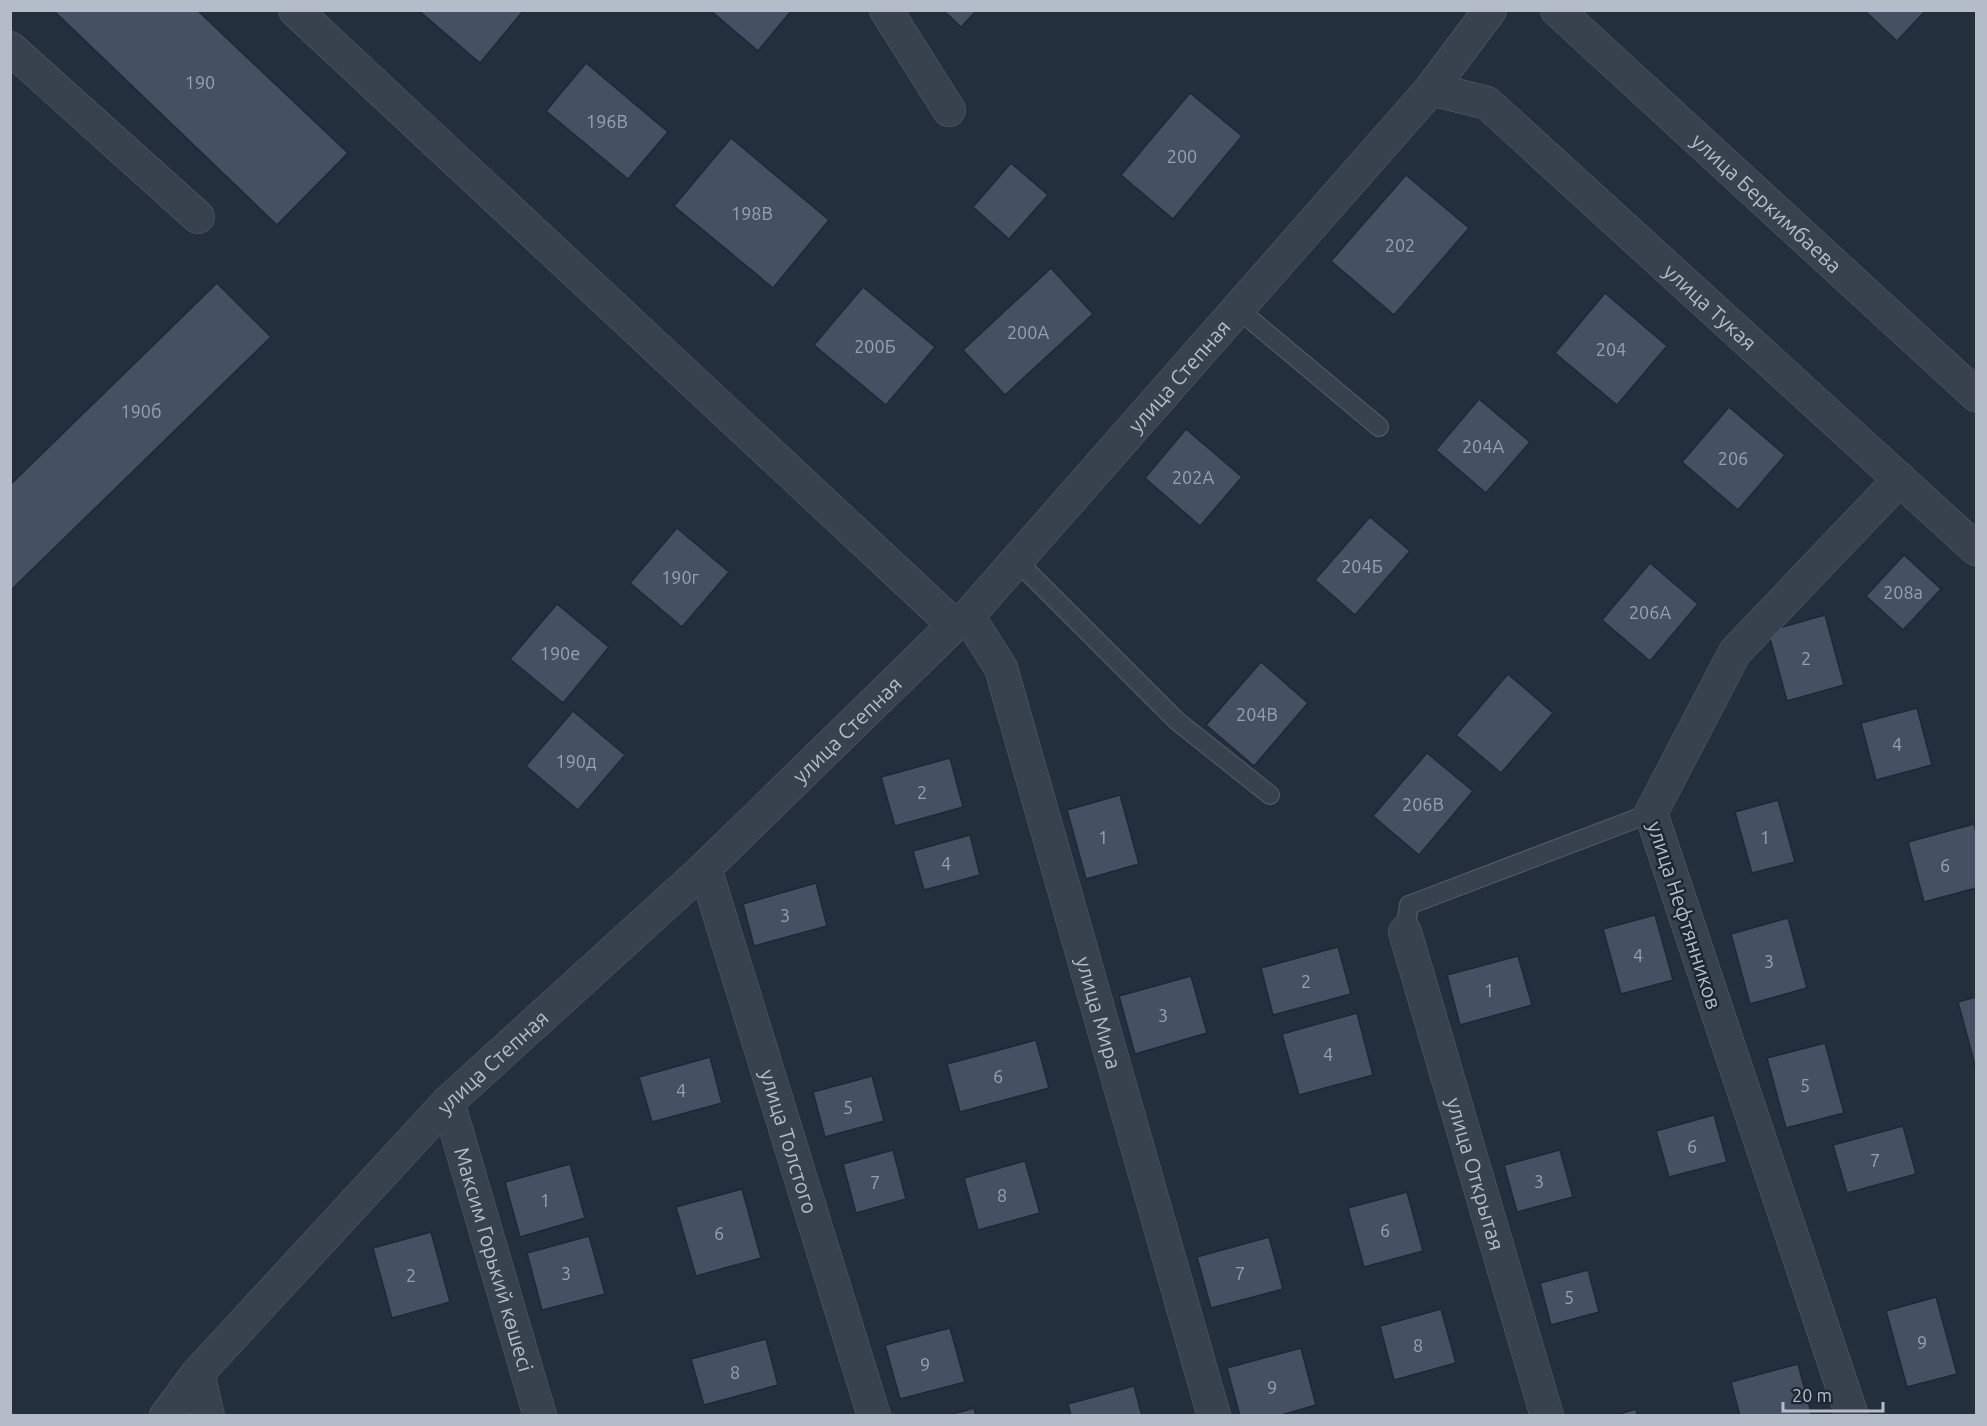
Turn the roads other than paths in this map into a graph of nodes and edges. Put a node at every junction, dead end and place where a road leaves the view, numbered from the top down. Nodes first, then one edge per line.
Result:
1 (295, 10) edge
2 (886, 10) edge
3 (1490, 10) edge
4 (1557, 10) edge
5 (10, 48) edge
6 (1431, 89) junction
7 (949, 110) dead end
8 (198, 217) dead end
9 (1238, 309) junction
10 (1977, 395) edge
11 (1379, 428) dead end
12 (1900, 479) junction
13 (1977, 549) edge
14 (1017, 561) junction
15 (961, 621) junction
16 (1270, 795) dead end
17 (1651, 813) junction
18 (705, 868) junction
19 (1405, 932) joint
20 (448, 1102) junction
21 (198, 1373) junction
22 (166, 1416) edge
23 (208, 1416) edge
24 (540, 1416) edge
25 (874, 1416) edge
26 (1214, 1416) edge
27 (1547, 1416) edge
28 (1852, 1416) edge

1 - 15 street, улица Мира
2 - 7 street
3 - 6 street, улица Степная
4 - 10 street, улица Беркимбаева
5 - 8 street
6 - 9 street, улица Степная
6 - 12 street, улица Тукая
9 - 11 lane
9 - 14 street, улица Степная
12 - 13 street, улица Тукая
12 - 17 street, улица Нефтянников
14 - 15 street, улица Степная
14 - 16 lane
15 - 18 street, улица Степная
15 - 26 street, улица Мира
17 - 19 lane
17 - 28 street, улица Нефтянников
18 - 20 street, улица Степная
18 - 25 street, улица Толстого
19 - 27 street, улица Открытая
20 - 21 street, улица Степная
20 - 24 street, Максим Горький көшесі
21 - 22 street, улица Степная
21 - 23 street

